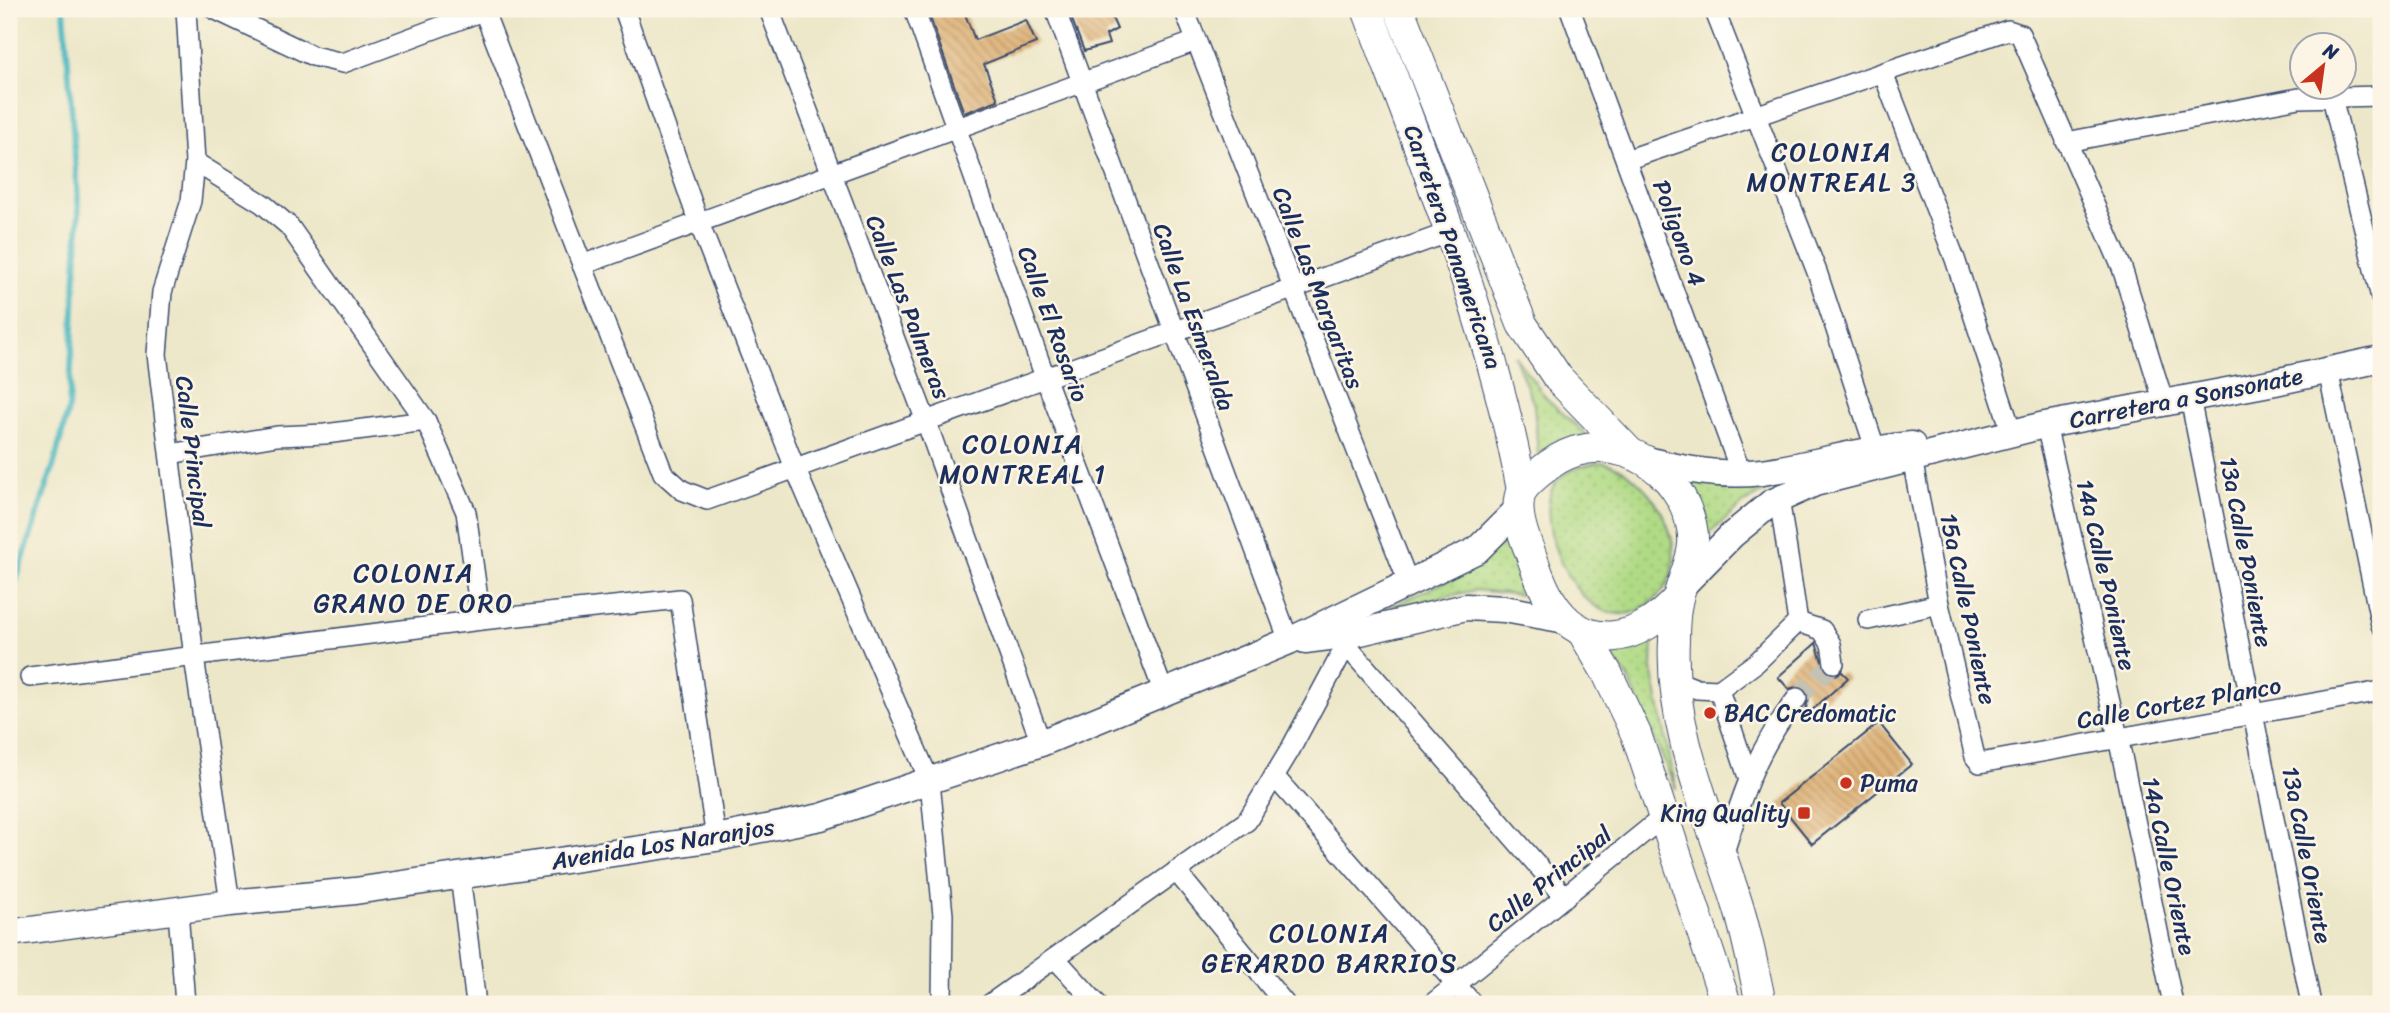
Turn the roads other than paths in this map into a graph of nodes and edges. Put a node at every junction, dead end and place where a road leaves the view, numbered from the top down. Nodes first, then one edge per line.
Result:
1 (186, 9) edge
2 (214, 9) edge
3 (485, 9) edge
4 (624, 9) edge
5 (769, 9) edge
6 (914, 9) edge
7 (1055, 9) edge
8 (1184, 9) edge
9 (1367, 9) edge
10 (1399, 9) edge
11 (1570, 9) edge
12 (1714, 9) edge
13 (1196, 41) junction
14 (1883, 73) junction
15 (1083, 83) junction
16 (2358, 96) edge
17 (2381, 96) edge
18 (2288, 100) edge
19 (2333, 102) edge
20 (1755, 117) junction
21 (958, 128) junction
22 (2066, 142) junction
23 (1626, 160) junction
24 (195, 162) junction
25 (831, 174) junction
26 (699, 223) junction
27 (1450, 232) junction
28 (582, 265) junction
29 (1291, 288) junction
30 (2381, 298) edge
31 (1172, 331) junction
32 (2381, 359) edge
33 (2328, 370) junction
34 (1045, 377) junction
35 (2177, 401) junction
36 (426, 421) junction
37 (926, 421) junction
38 (2046, 425) junction
39 (2001, 435) junction
40 (1875, 448) junction
41 (170, 454) junction
42 (1637, 456) junction
43 (1912, 458) junction
44 (795, 468) junction
45 (1741, 473) junction
46 (1779, 498) junction
47 (1520, 500) junction
48 (1409, 584) junction
49 (1680, 592) junction
50 (1939, 604) junction
51 (481, 620) junction
52 (1868, 620) dead end
53 (1798, 621) junction
54 (1574, 625) junction
55 (2381, 625) edge
56 (1349, 640) junction
57 (1289, 641) junction
58 (194, 657) junction
59 (1834, 663) dead end
60 (30, 677) dead end
61 (1675, 680) junction
62 (1719, 690) junction
63 (2381, 691) edge
64 (1164, 693) junction
65 (1797, 698) tunnel mouth
66 (2254, 716) junction
67 (2118, 737) junction
68 (1041, 743) junction
69 (1985, 763) joint
70 (1274, 776) junction
71 (1748, 777) junction
72 (930, 782) junction
73 (1663, 817) junction
74 (716, 838) junction
75 (1722, 860) junction
76 (1176, 871) junction
77 (460, 876) junction
78 (1565, 897) junction
79 (230, 903) junction
80 (178, 911) junction
81 (9, 933) edge
82 (1055, 958) junction
83 (1457, 984) junction
84 (185, 1004) edge
85 (476, 1004) edge
86 (942, 1004) edge
87 (990, 1004) edge
88 (1097, 1004) edge
89 (1285, 1004) edge
90 (1432, 1004) edge
91 (1473, 1004) edge
92 (1726, 1004) edge
93 (1761, 1004) edge
94 (2173, 1004) edge
95 (2311, 1004) edge

1 - 24 street, Calle Principal
2 - 3 street
3 - 28 street
4 - 26 street
5 - 25 street, Calle Las Palmeras
6 - 21 street, Calle El Rosario
7 - 15 street, Calle La Esmeralda
8 - 13 street, Calle Las Margaritas
9 - 27 highway, Carretera Panamericana
10 - 42 highway, Carretera Panamericana
11 - 23 street, Poligono 4
12 - 20 street
13 - 15 street
13 - 29 street, Calle Las Margaritas
14 - 20 street, 13a Calle Poniente
14 - 22 street, 13a Calle Poniente
14 - 39 street
15 - 21 street
15 - 31 street, Calle La Esmeralda
16 - 17 street
18 - 22 street
19 - 30 street
20 - 23 street, 13a Calle Poniente
20 - 40 street
21 - 25 street
21 - 34 street, Calle El Rosario
22 - 35 street, 13a Calle Poniente
23 - 45 street, Poligono 4
24 - 36 street
24 - 41 street, Calle Principal
25 - 26 street
25 - 37 street, Calle Las Palmeras
26 - 28 street
26 - 44 street
27 - 29 street
27 - 47 highway, Carretera Panamericana
28 - 44 street
29 - 31 street
29 - 48 street, Calle Las Margaritas
31 - 34 street
31 - 57 street, Calle La Esmeralda
32 - 33 main road, Carretera a Sonsonate
33 - 35 main road, Carretera a Sonsonate
33 - 55 street
34 - 37 street
34 - 64 street, Calle El Rosario
35 - 38 main road, Carretera a Sonsonate
35 - 66 street, 13a Calle Poniente
36 - 41 street
36 - 51 street
37 - 44 street
37 - 68 street, Calle Las Palmeras
38 - 39 main road, Carretera a Sonsonate
38 - 67 street, 14a Calle Poniente
39 - 40 main road, Carretera a Sonsonate
39 - 43 main road, Carretera a Sonsonate
40 - 45 main road, Carretera a Sonsonate
41 - 58 street, Calle Principal
42 - 45 main road, Carretera a Sonsonate
42 - 47 highway
42 - 49 highway
43 - 46 main road, Carretera a Sonsonate
43 - 50 street, 15a Calle Poniente
44 - 72 street
46 - 49 main road, Carretera a Sonsonate
46 - 53 street
47 - 48 main road, Avenida Los Naranjos
47 - 54 highway
48 - 57 main road, Avenida Los Naranjos
49 - 54 highway
49 - 61 highway
50 - 52 street
50 - 69 street, 15a Calle Poniente
51 - 58 street
51 - 74 street
53 - 59 street
53 - 62 street
54 - 56 main road, Avenida Los Naranjos
54 - 73 highway
56 - 57 main road, Avenida Los Naranjos
56 - 70 street
56 - 78 street
57 - 64 main road, Avenida Los Naranjos
58 - 60 street
58 - 79 street, Calle Principal
61 - 62 street
61 - 75 highway
62 - 71 street
63 - 66 street, Calle Cortez Planco
64 - 68 main road, Avenida Los Naranjos
65 - 71 street
66 - 67 street, Calle Cortez Planco
66 - 95 street, 13a Calle Oriente
67 - 69 street, Calle Cortez Planco
67 - 94 street, 14a Calle Oriente
68 - 72 main road, Avenida Los Naranjos
70 - 76 street
70 - 83 street
71 - 75 street
72 - 74 main road, Avenida Los Naranjos
72 - 86 street
73 - 78 street, Calle Principal
73 - 92 highway
74 - 77 main road, Avenida Los Naranjos
75 - 93 highway
76 - 82 street
76 - 89 street
77 - 79 main road, Avenida Los Naranjos
77 - 85 street
78 - 83 street, Calle Principal
79 - 80 main road, Avenida Los Naranjos
80 - 81 main road, Avenida Los Naranjos
80 - 84 street
82 - 87 street
82 - 88 street
83 - 90 street, Calle Principal
83 - 91 street

